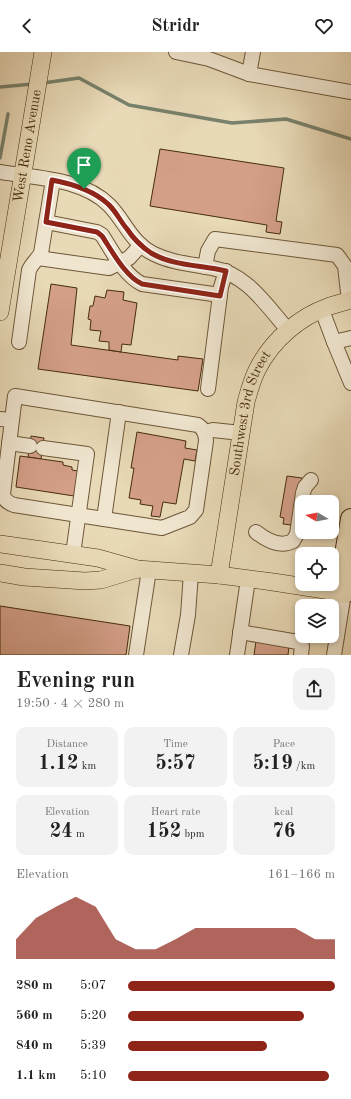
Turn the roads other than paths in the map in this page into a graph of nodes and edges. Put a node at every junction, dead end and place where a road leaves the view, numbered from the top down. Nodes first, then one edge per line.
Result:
1 (43, 52) edge
2 (176, 52) edge
3 (253, 52) edge
4 (249, 74) junction
5 (351, 92) edge
6 (0, 172) edge
7 (22, 176) junction
8 (52, 180) junction
9 (46, 222) junction
10 (141, 245) junction
11 (38, 258) junction
12 (121, 263) junction
13 (205, 267) junction
14 (226, 271) junction
15 (220, 296) junction
16 (350, 301) edge
17 (322, 310) junction
18 (0, 312) edge
19 (288, 330) junction
20 (351, 338) edge
21 (19, 342) dead end
22 (334, 342) junction
23 (351, 383) edge
24 (208, 389) dead end
25 (119, 412) junction
26 (6, 419) edge
27 (205, 432) junction
28 (241, 433) junction
29 (9, 443) junction
30 (311, 480) dead end
31 (78, 516) junction
32 (104, 519) junction
33 (351, 519) edge
34 (256, 532) dead end
35 (0, 544) edge
36 (74, 554) junction
37 (143, 570) junction
38 (0, 573) edge
39 (191, 573) junction
40 (219, 575) junction
41 (248, 579) junction
42 (349, 589) edge
43 (240, 632) junction
44 (338, 654) edge
45 (136, 655) edge
46 (181, 655) edge
47 (237, 655) edge
48 (301, 655) edge

1 - 7 main road, West Reno Avenue
2 - 4 street
3 - 4 street
4 - 5 street
6 - 7 street
7 - 8 street
7 - 18 main road, West Reno Avenue
8 - 9 street
8 - 10 street
9 - 11 street
9 - 12 street
10 - 12 street
10 - 13 street
11 - 12 street
11 - 21 street
12 - 15 street
13 - 14 street
13 - 16 street
14 - 15 street
14 - 19 street
15 - 24 street
16 - 17 main road, Southwest 3rd Street
17 - 19 main road, Southwest 3rd Street
17 - 22 street
19 - 28 main road, Southwest 3rd Street
20 - 22 street
22 - 23 street
25 - 26 street
25 - 27 street
25 - 32 street
26 - 29 street
27 - 28 street
27 - 32 street
28 - 40 main road, Southwest 3rd Street
29 - 31 street
29 - 31 street
30 - 34 street
31 - 32 street
31 - 36 street
33 - 42 highway
35 - 36 main road
36 - 37 main road
37 - 38 main road
37 - 39 main road
37 - 45 street
39 - 40 main road
39 - 46 street
40 - 41 main road
41 - 42 main road
41 - 43 street
42 - 44 street
43 - 47 street
43 - 48 street

